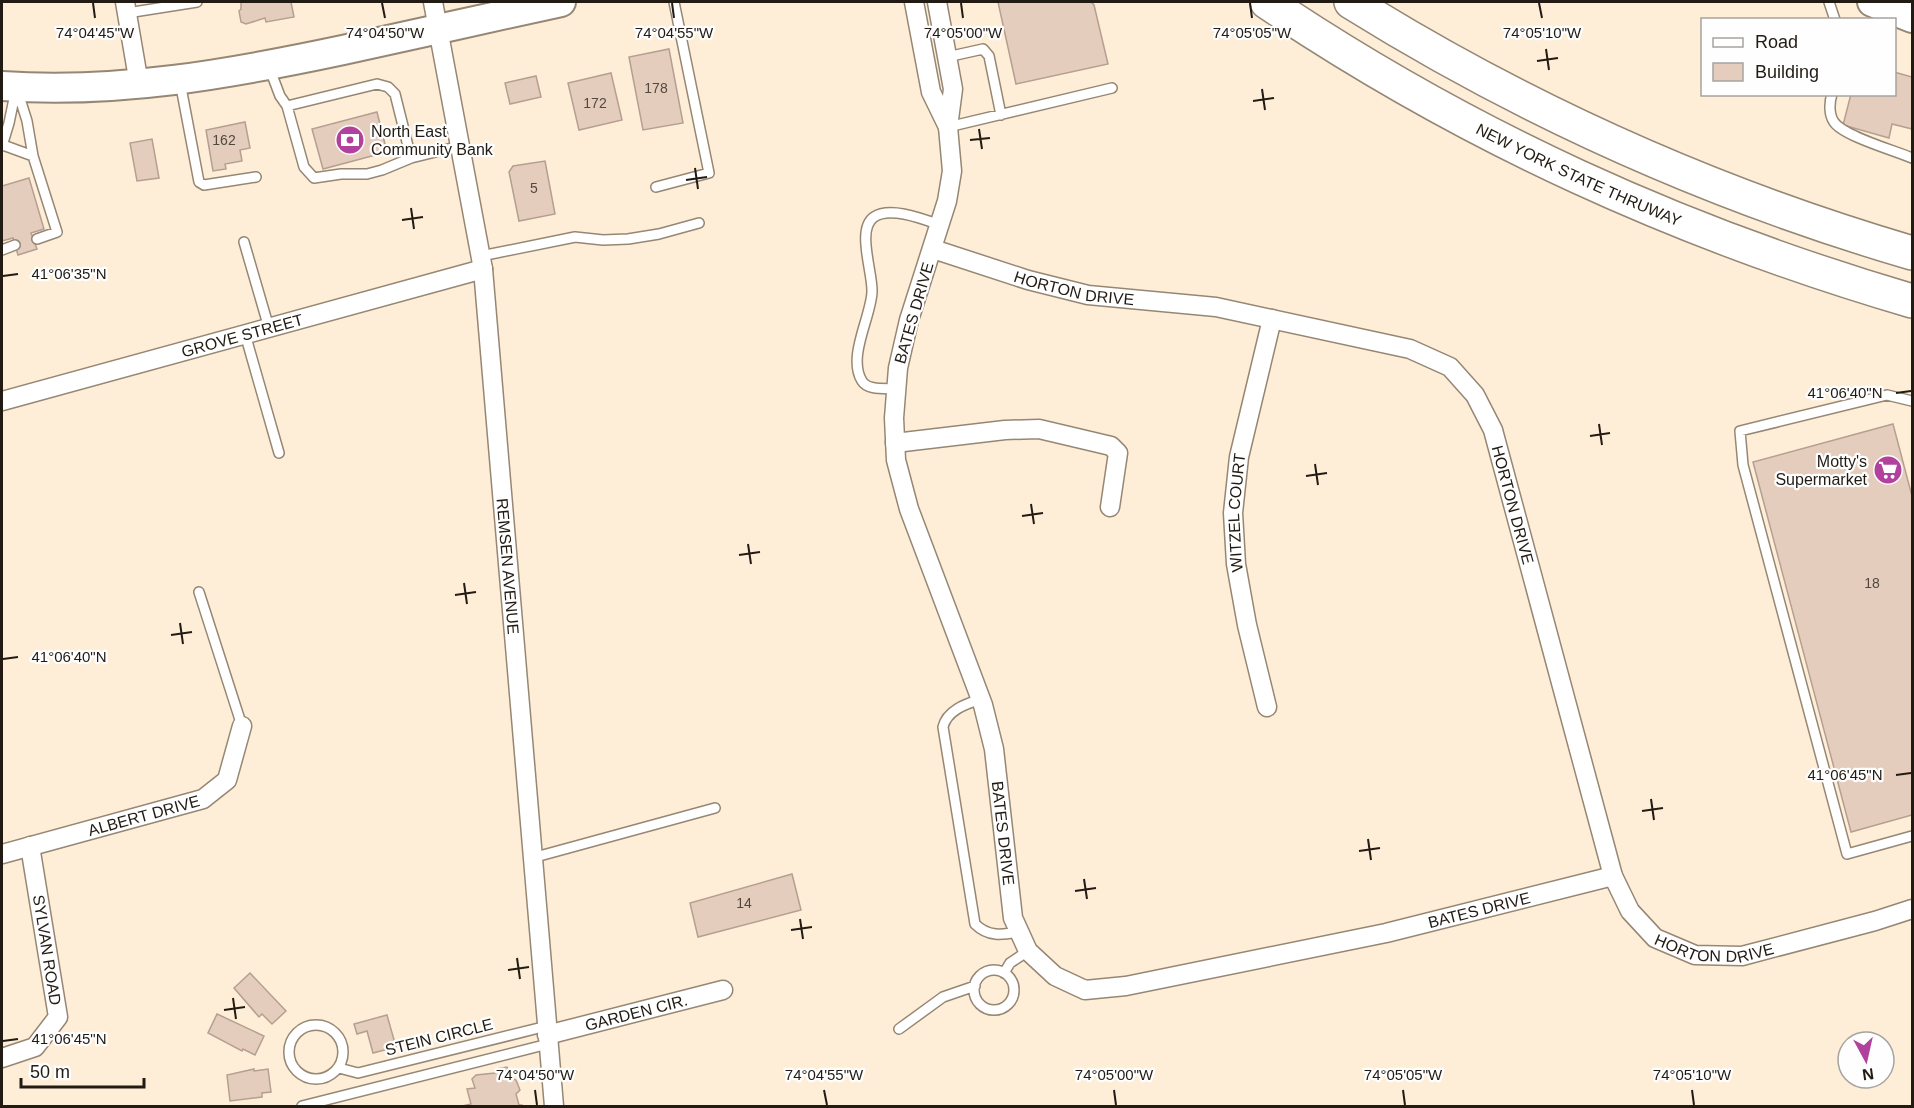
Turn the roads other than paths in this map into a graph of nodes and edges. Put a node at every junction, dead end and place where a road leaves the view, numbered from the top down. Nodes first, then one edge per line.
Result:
1 (197, 2) edge
2 (433, 2) edge
3 (561, 2) edge
4 (674, 2) edge
5 (914, 2) edge
6 (937, 2) edge
7 (1267, 2) edge
8 (1351, 2) edge
9 (1829, 2) edge
10 (1872, 2) edge
11 (126, 7) edge
12 (1835, 18) edge
13 (1912, 18) edge
14 (437, 30) junction
15 (947, 57) junction
16 (269, 65) junction
17 (180, 80) junction
18 (139, 84) junction
19 (9, 86) edge
20 (1112, 88) dead end
21 (1832, 96) edge
22 (287, 105) junction
23 (1001, 115) junction
24 (948, 128) junction
25 (2, 146) edge
26 (460, 146) junction
27 (33, 156) junction
28 (411, 158) junction
29 (1912, 158) edge
30 (256, 177) dead end
31 (656, 187) dead end
32 (699, 223) dead end
33 (940, 225) junction
34 (37, 239) dead end
35 (244, 242) dead end
36 (15, 245) dead end
37 (933, 249) junction
38 (2, 250) edge
39 (1912, 253) edge
40 (482, 263) junction
41 (1912, 301) edge
42 (1272, 319) junction
43 (269, 328) junction
44 (245, 334) junction
45 (896, 389) junction
46 (1912, 400) edge
47 (2, 401) edge
48 (896, 443) junction
49 (279, 453) dead end
50 (1110, 507) dead end
51 (199, 592) dead end
52 (981, 699) junction
53 (1267, 707) dead end
54 (242, 726) joint
55 (715, 808) dead end
56 (1912, 836) edge
57 (30, 846) junction
58 (2, 854) edge
59 (532, 858) junction
60 (1613, 876) junction
61 (1912, 909) edge
62 (1912, 915) edge
63 (1875, 921) junction
64 (1019, 932) junction
65 (1028, 951) junction
66 (1004, 973) junction
67 (975, 986) junction
68 (723, 990) dead end
69 (899, 1029) dead end
70 (547, 1035) junction
71 (2, 1058) edge
72 (339, 1068) junction
73 (302, 1107) edge
74 (554, 1107) edge

1 - 11 lane
2 - 14 street, REMSEN AVENUE
3 - 14 main road
4 - 31 lane
5 - 24 street, BATES DRIVE
6 - 15 street, BATES DRIVE
7 - 41 highway, NEW YORK STATE THRUWAY
8 - 39 highway
9 - 12 lane
10 - 13 main road
11 - 18 street
14 - 16 main road
14 - 26 street, REMSEN AVENUE
15 - 23 lane
15 - 24 street, BATES DRIVE
16 - 17 main road
16 - 22 lane
17 - 18 main road
17 - 30 lane
18 - 19 main road
19 - 25 lane
19 - 27 lane
20 - 23 lane
21 - 29 lane
22 - 28 lane
22 - 28 lane
23 - 24 lane
24 - 33 street, BATES DRIVE
25 - 27 lane
26 - 28 lane
26 - 40 street, REMSEN AVENUE
27 - 34 lane
32 - 40 lane
33 - 37 street, BATES DRIVE
33 - 45 lane
35 - 43 lane
36 - 38 lane
37 - 42 street, HORTON DRIVE
37 - 45 street, BATES DRIVE
40 - 43 street, GROVE STREET
40 - 59 street, REMSEN AVENUE
42 - 53 street, WITZEL COURT
42 - 60 street, HORTON DRIVE
43 - 44 street, GROVE STREET
44 - 47 street, GROVE STREET
44 - 49 lane
45 - 48 street, BATES DRIVE
46 - 56 lane
48 - 50 street
48 - 52 street, BATES DRIVE
51 - 54 lane
52 - 64 street, BATES DRIVE
52 - 64 lane
54 - 57 street, ALBERT DRIVE
55 - 59 lane
57 - 58 street, ALBERT DRIVE
57 - 71 street, SYLVAN ROAD
59 - 70 street, REMSEN AVENUE
60 - 63 street, HORTON DRIVE
60 - 65 street, BATES DRIVE
61 - 63 street, HORTON DRIVE
62 - 63 street, HORTON DRIVE
64 - 65 street, BATES DRIVE
65 - 66 lane
66 - 67 lane
66 - 67 lane
67 - 69 lane
68 - 70 street, GARDEN CIR.
70 - 72 lane, STEIN CIRCLE
70 - 73 lane
70 - 74 street, REMSEN AVENUE
72 - 72 lane, STEIN CIRCLE

